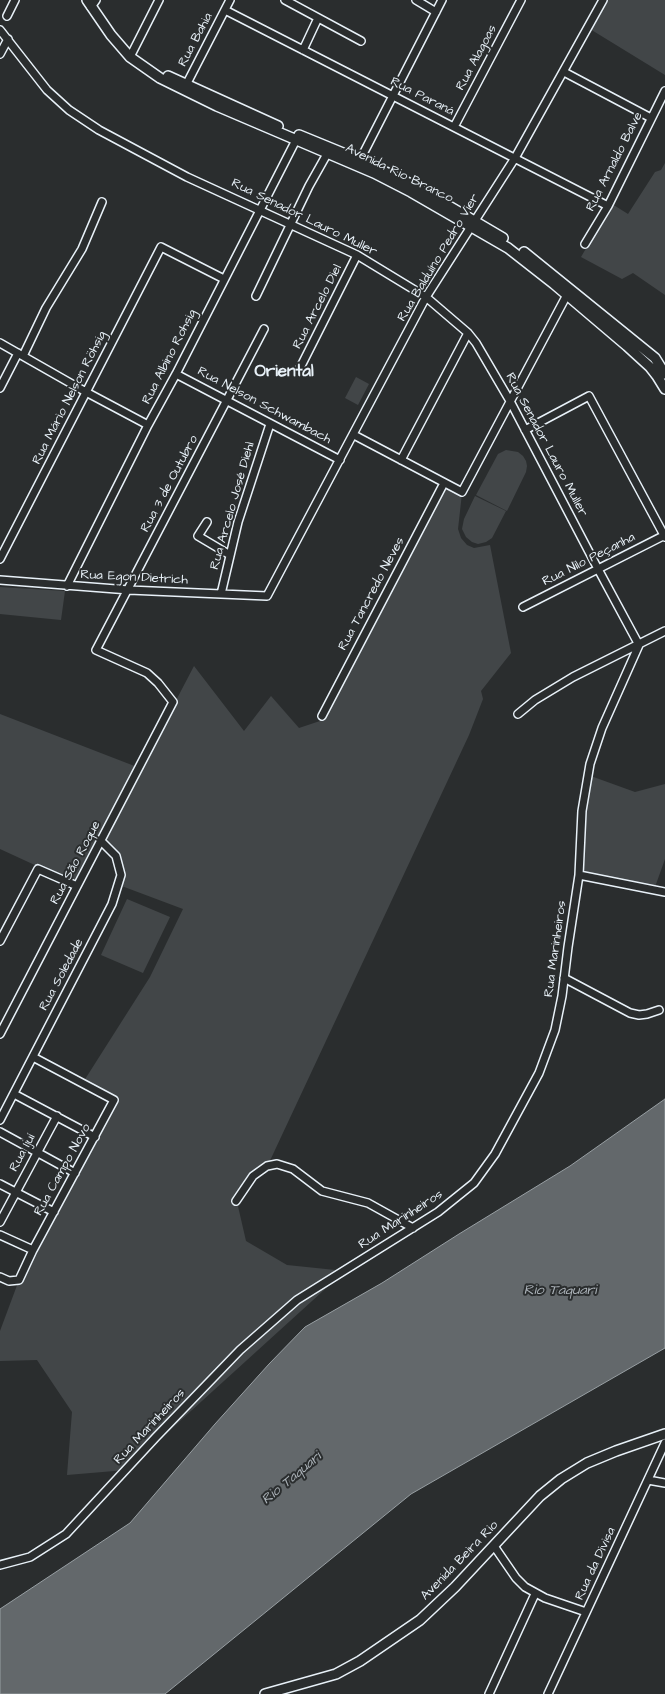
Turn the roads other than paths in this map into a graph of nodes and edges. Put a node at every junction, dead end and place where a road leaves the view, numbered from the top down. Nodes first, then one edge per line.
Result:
1 (15, 0) edge
2 (159, 0) edge
3 (230, 0) edge
4 (285, 0) edge
5 (416, 0) edge
6 (442, 0) edge
7 (521, 0) edge
8 (603, 0) edge
9 (93, 2) edge
10 (225, 10) junction
11 (436, 12) junction
12 (7, 16) dead end
13 (318, 18) junction
14 (0, 30) edge
15 (8, 39) junction
16 (361, 41) dead end
17 (302, 50) junction
18 (0, 54) edge
19 (131, 54) junction
20 (564, 72) junction
21 (184, 88) junction
22 (665, 91) edge
23 (393, 96) junction
24 (651, 118) junction
25 (454, 127) junction
26 (296, 140) junction
27 (327, 154) junction
28 (515, 158) junction
29 (360, 160) junction
30 (102, 202) dead end
31 (608, 206) junction
32 (259, 210) junction
33 (473, 223) junction
34 (291, 224) junction
35 (585, 244) dead end
36 (357, 255) junction
37 (224, 279) junction
38 (568, 292) junction
39 (256, 296) dead end
40 (426, 297) junction
41 (264, 329) dead end
42 (468, 333) junction
43 (0, 343) edge
44 (21, 355) junction
45 (665, 356) edge
46 (655, 358) junction
47 (650, 367) junction
48 (299, 370) dead end
49 (176, 374) junction
50 (665, 374) edge
51 (0, 388) edge
52 (665, 389) edge
53 (86, 392) junction
54 (228, 401) junction
55 (510, 401) junction
56 (270, 424) junction
57 (148, 425) junction
58 (525, 430) junction
59 (354, 435) junction
60 (340, 460) junction
61 (401, 460) junction
62 (444, 483) junction
63 (207, 522) dead end
64 (665, 536) edge
65 (230, 555) junction
66 (0, 559) edge
67 (598, 570) junction
68 (0, 580) edge
69 (68, 586) junction
70 (129, 590) junction
71 (221, 594) junction
72 (267, 596) joint
73 (523, 607) dead end
74 (665, 631) edge
75 (639, 645) junction
76 (172, 702) joint
77 (518, 714) dead end
78 (322, 716) dead end
79 (101, 841) junction
80 (579, 875) junction
81 (77, 886) junction
82 (665, 892) edge
83 (0, 941) edge
84 (564, 978) junction
85 (659, 1010) dead end
86 (0, 1034) edge
87 (33, 1057) junction
88 (14, 1094) junction
89 (57, 1116) junction
90 (0, 1120) edge
91 (0, 1132) edge
92 (95, 1137) junction
93 (37, 1152) junction
94 (75, 1173) junction
95 (0, 1184) edge
96 (16, 1193) junction
97 (236, 1201) dead end
98 (54, 1212) junction
99 (0, 1222) edge
100 (413, 1228) junction
101 (0, 1235) edge
102 (33, 1250) junction
103 (0, 1277) edge
104 (665, 1434) edge
105 (665, 1443) edge
106 (648, 1480) junction
107 (665, 1483) edge
108 (494, 1546) junction
109 (0, 1565) edge
110 (535, 1594) junction
111 (586, 1612) junction
112 (265, 1694) edge
113 (489, 1694) edge
114 (548, 1694) edge

1 - 12 street
2 - 19 street
3 - 10 street, Rua Bahia
4 - 13 street
5 - 11 street
6 - 11 street
7 - 25 street, Rua Alagoas
8 - 20 street, Rua Balduíno Pedro Vier
9 - 19 main road, Avenida Rio Branco
10 - 17 street, Rua Paraná
10 - 21 street, Rua Bahia
11 - 23 street
13 - 16 street
13 - 17 street
14 - 15 street, Rua Senador Lauro Muller
15 - 18 street
15 - 32 street, Rua Senador Lauro Muller
17 - 23 street, Rua Paraná
19 - 21 main road, Avenida Rio Branco
20 - 24 street
20 - 28 street, Rua Balduíno Pedro Vier
21 - 26 main road, Avenida Rio Branco
21 - 29 main road, Avenida Rio Branco
22 - 24 street, Rua Arnaldo Balve
23 - 25 street, Rua Paraná
23 - 29 street
24 - 31 street, Rua Arnaldo Balve
25 - 28 street, Rua Paraná
26 - 27 main road, Avenida Rio Branco
26 - 32 street, Rua Albino Rohsig
27 - 33 main road, Avenida Rio Branco
27 - 34 street
28 - 31 street, Rua Paraná
28 - 33 street, Rua Balduíno Pedro Vier
29 - 33 main road, Avenida Rio Branco
30 - 44 street
31 - 35 street, Rua Arnaldo Balve
32 - 34 street, Rua Senador Lauro Muller
32 - 37 street, Rua Albino Rohsig
33 - 38 main road, Avenida Rio Branco
33 - 40 street, Rua Balduíno Pedro Vier
34 - 36 street, Rua Senador Lauro Muller
34 - 39 street
36 - 40 street, Rua Senador Lauro Muller
36 - 48 street, Rua Arcelo Diel
37 - 49 street, Rua Albino Rohsig
37 - 53 street, Rua Mário Nelson Röhsig
38 - 46 main road, Avenida Rio Branco
38 - 47 main road, Avenida Rio Branco
38 - 55 street
40 - 42 street, Rua Senador Lauro Muller
40 - 59 street, Rua Balduíno Pedro Vier
41 - 54 street, Rua 3 de Outubro
42 - 55 street, Rua Senador Lauro Muller
42 - 61 street
43 - 44 street
44 - 51 street
44 - 53 street
45 - 46 main road
46 - 47 main road
46 - 50 main road, Avenida Rio Branco
47 - 52 main road, Avenida Rio Branco
49 - 54 street, Rua Nelson Schwambach
49 - 57 street, Rua Albino Rohsig
53 - 57 street
53 - 66 street, Rua Mário Nelson Röhsig
54 - 56 street, Rua Nelson Schwambach
54 - 70 street, Rua 3 de Outubro
55 - 58 street, Rua Senador Lauro Muller
55 - 62 street
56 - 60 street, Rua Nelson Schwambach
56 - 65 street, Rua Arcelo José Diehl
57 - 69 street, Rua Albino Rohsig
58 - 64 street
58 - 67 street, Rua Senador Lauro Muller
59 - 60 street, Rua Balduíno Pedro Vier
59 - 61 street
60 - 72 street, Rua Balduíno Pedro Vier
61 - 62 street
62 - 78 street, Rua Tancredo Neves
63 - 65 street
64 - 67 street, Rua Nilo Peçanha
65 - 71 street, Rua Arcelo José Diehl
67 - 73 street, Rua Nilo Peçanha
67 - 75 street, Rua Senador Lauro Muller
68 - 69 street, Rua Egon Dietrich
69 - 70 street, Rua Egon Dietrich
70 - 71 street, Rua Egon Dietrich
70 - 76 street, Rua 3 de Outubro
71 - 72 street, Rua Egon Dietrich
74 - 75 street
75 - 77 street
75 - 80 street, Rua Marinheiros
76 - 79 street, Rua São Roque
79 - 81 street, Rua São Roque
79 - 87 street, Rua Soledade
80 - 82 street
80 - 84 street, Rua Marinheiros
81 - 83 street
81 - 86 street, Rua São Roque
84 - 85 street
84 - 100 street, Rua Marinheiros
87 - 88 street, Rua Soledade
87 - 92 street, Rua Campo Novo
88 - 89 street
88 - 90 street, Rua Soledade
89 - 92 street
89 - 93 street, Rua Ijuí
91 - 93 street
92 - 94 street, Rua Campo Novo
93 - 94 street
93 - 96 street, Rua Ijuí
94 - 98 street, Rua Campo Novo
95 - 96 street
96 - 98 street
96 - 99 street, Rua Ijuí
97 - 100 street
98 - 102 street, Rua Campo Novo
100 - 109 street, Rua Marinheiros
101 - 102 street
102 - 103 street, Rua Campo Novo
104 - 108 main road, Avenida Beira Rio
105 - 106 street, Rua da Divisa
106 - 107 street
106 - 111 street, Rua da Divisa
108 - 110 street
108 - 112 main road, Avenida Beira Rio
110 - 111 street
110 - 113 street
111 - 114 street, Rua da Divisa

